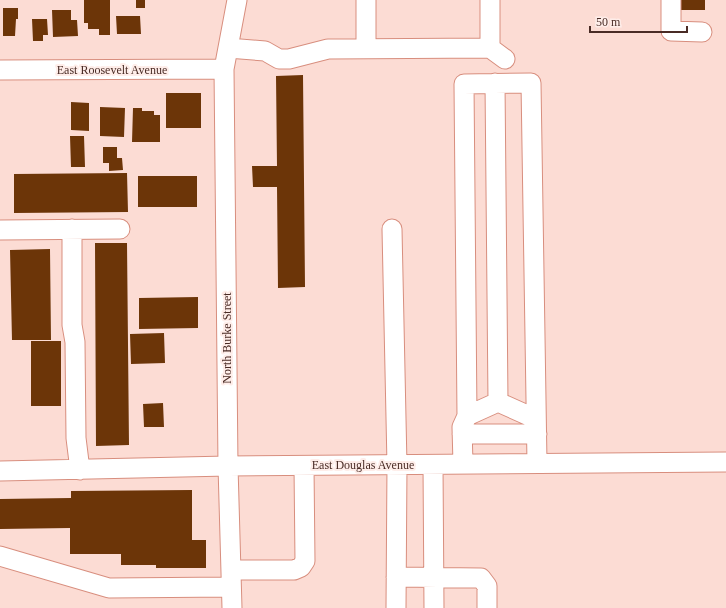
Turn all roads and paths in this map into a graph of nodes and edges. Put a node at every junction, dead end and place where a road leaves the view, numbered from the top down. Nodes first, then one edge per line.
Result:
1 (237, 0) edge
2 (366, 0) edge
3 (490, 0) edge
4 (671, 0) edge
5 (702, 32) dead end
6 (228, 48) junction
7 (366, 48) junction
8 (224, 69) junction
9 (0, 70) edge
10 (495, 83) junction
11 (72, 229) junction
12 (120, 229) dead end
13 (392, 229) dead end
14 (0, 230) edge
15 (498, 402) junction
16 (467, 416) junction
17 (536, 426) junction
18 (462, 434) junction
19 (726, 462) edge
20 (463, 464) junction
21 (537, 464) junction
22 (397, 465) junction
23 (433, 465) junction
24 (228, 466) junction
25 (304, 466) junction
26 (80, 470) junction
27 (0, 471) edge
28 (0, 556) edge
29 (396, 577) junction
30 (434, 577) junction
31 (231, 579) junction
32 (232, 608) edge
33 (396, 608) edge
34 (434, 608) edge
35 (486, 608) edge

1 - 6 street, North Burke Street
2 - 7 street
3 - 7 street
4 - 5 street
6 - 7 street
6 - 8 street, North Burke Street
8 - 9 street, East Roosevelt Avenue
8 - 24 street, North Burke Street
10 - 15 street
10 - 16 street
10 - 17 street
11 - 12 street
11 - 14 street
11 - 26 street
13 - 22 street
15 - 16 street
15 - 17 street
16 - 18 street
17 - 18 street
17 - 21 street
18 - 20 street
19 - 21 street, East Douglas Avenue
20 - 21 street, East Douglas Avenue
20 - 23 street, East Douglas Avenue
22 - 23 street, East Douglas Avenue
22 - 25 street, East Douglas Avenue
22 - 29 street
23 - 30 street
24 - 25 street, East Douglas Avenue
24 - 26 street, East Douglas Avenue
24 - 31 street, North Burke Street
25 - 31 street
26 - 27 street, East Douglas Avenue
28 - 31 street
29 - 30 street
29 - 33 street
30 - 34 street
30 - 35 street
31 - 32 street, North Burke Street

